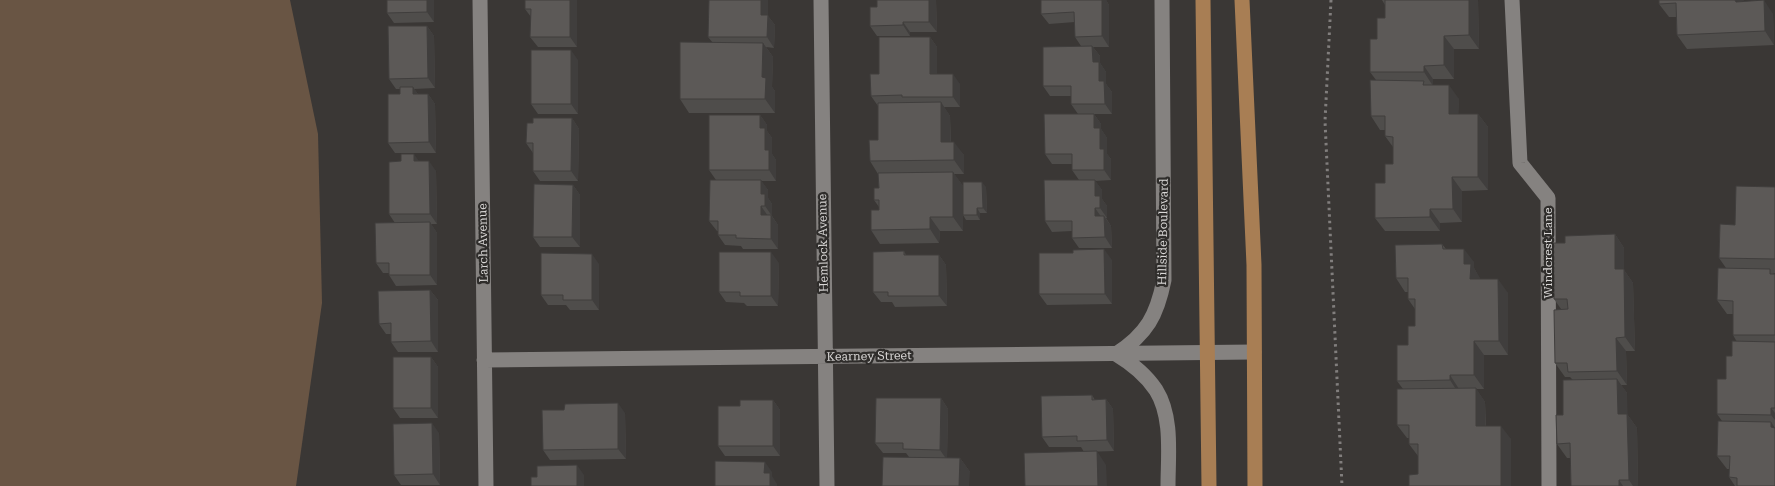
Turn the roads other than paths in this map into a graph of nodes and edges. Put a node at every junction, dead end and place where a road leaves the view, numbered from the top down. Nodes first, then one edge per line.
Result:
1 (480, 0) edge
2 (821, 0) edge
3 (1162, 0) edge
4 (1203, 0) edge
5 (1242, 0) edge
6 (1512, 0) edge
7 (1254, 352) junction
8 (1208, 353) junction
9 (1116, 354) junction
10 (824, 357) junction
11 (484, 360) junction
12 (486, 486) edge
13 (827, 486) edge
14 (1168, 486) edge
15 (1210, 486) edge
16 (1255, 486) edge
17 (1549, 486) edge

1 - 11 street, Larch Avenue
2 - 10 street, Hemlock Avenue
3 - 9 street, Hillside Boulevard
4 - 8 main road
5 - 7 main road
6 - 17 street, Windcrest Lane
7 - 8 street, Kearney Street
7 - 16 main road
8 - 9 street, Kearney Street
8 - 15 main road
9 - 10 street, Kearney Street
9 - 14 street
10 - 11 street, Kearney Street
10 - 13 street, Hemlock Avenue
11 - 12 street, Larch Avenue

